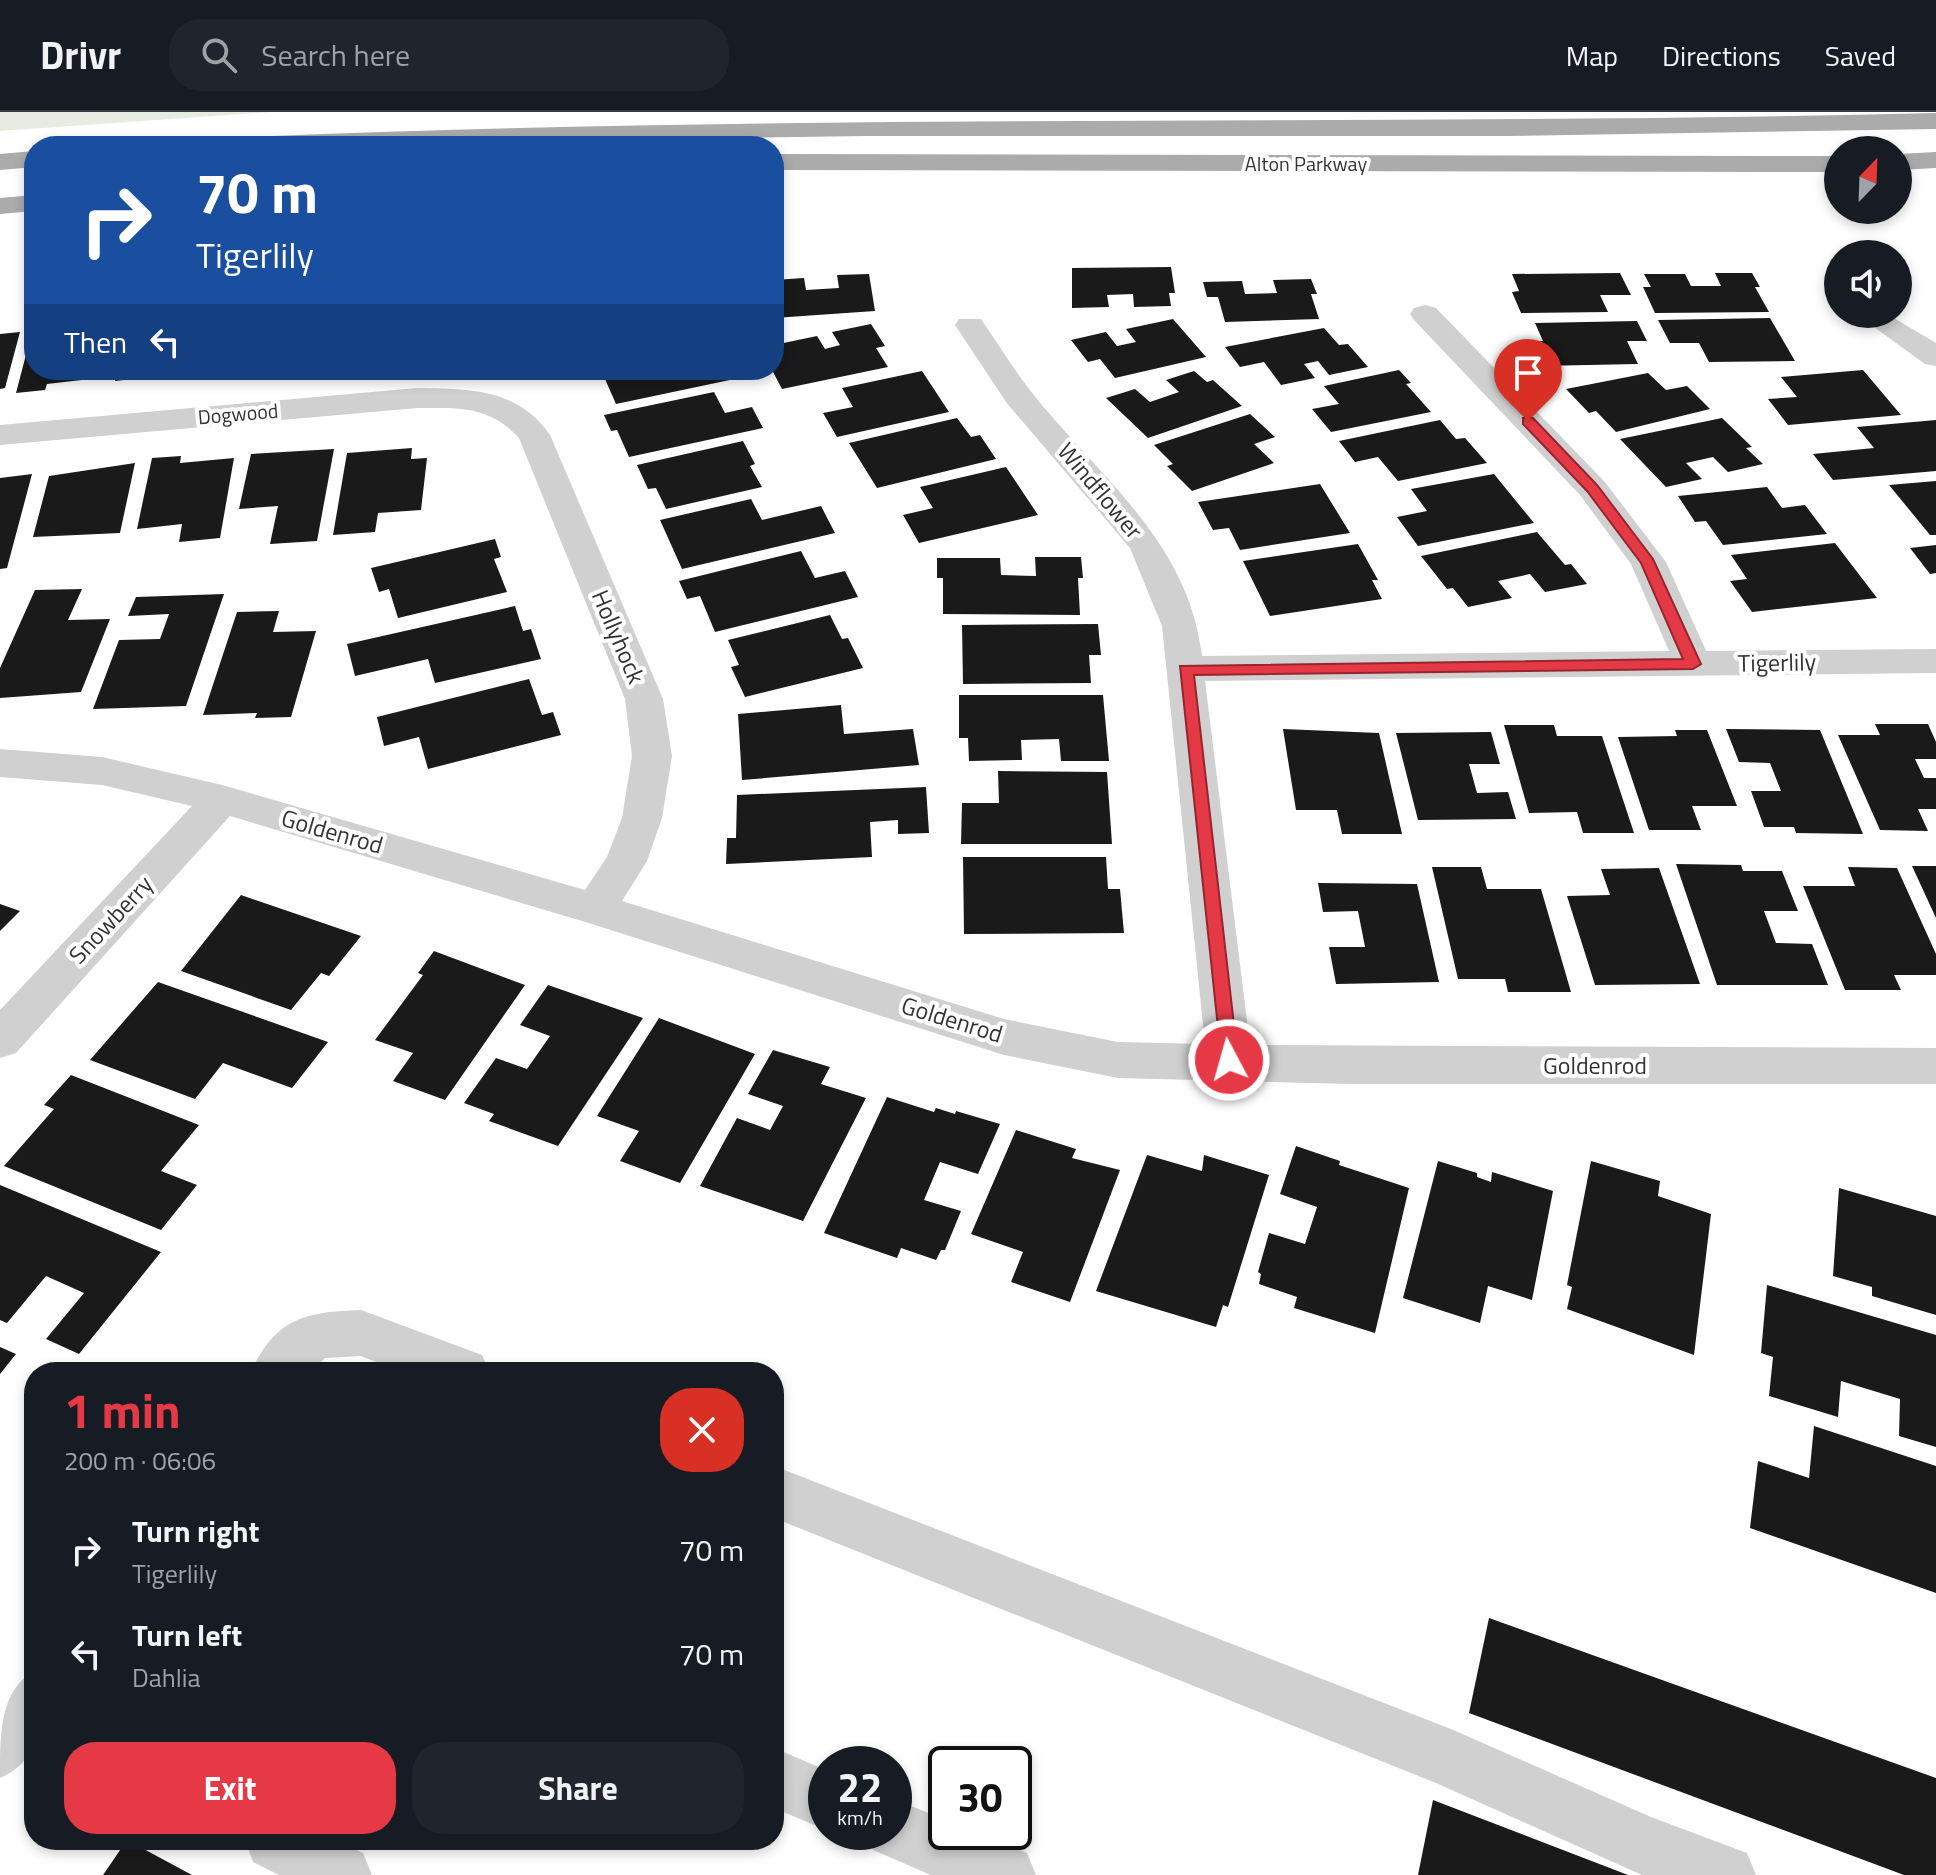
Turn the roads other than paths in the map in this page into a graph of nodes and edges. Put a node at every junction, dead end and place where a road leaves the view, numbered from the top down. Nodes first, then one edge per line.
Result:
1 (1936, 121) edge
2 (386, 136) edge
3 (24, 160) edge
4 (1936, 160) edge
5 (1912, 161) edge
6 (0, 162) edge
7 (784, 162) edge
8 (1824, 164) edge
9 (24, 204) edge
10 (0, 206) edge
11 (1425, 314) dead end
12 (970, 325) dead end
13 (1891, 328) edge
14 (1936, 357) edge
15 (476, 399) joint
16 (0, 435) edge
17 (1936, 661) edge
18 (1693, 664) junction
19 (1185, 669) junction
20 (0, 763) edge
21 (222, 799) junction
22 (595, 909) junction
23 (0, 1040) edge
24 (1229, 1060) junction
25 (1936, 1066) edge
26 (287, 1362) edge
27 (438, 1362) edge
28 (784, 1496) edge
29 (784, 1782) edge
30 (808, 1792) edge
31 (912, 1836) edge
32 (294, 1850) edge
33 (341, 1875) edge
34 (1005, 1875) edge
35 (1725, 1875) edge

1 - 2 main road, Alton Parkway
3 - 6 main road
4 - 5 main road
7 - 8 main road, Alton Parkway
9 - 10 main road
11 - 18 street
12 - 19 street, Windflower
13 - 14 street
15 - 16 street, Dogwood
15 - 22 street, Hollyhock
17 - 18 street, Tigerlily
18 - 19 street, Tigerlily
19 - 24 street, Windflower
20 - 21 street, Goldenrod
21 - 22 street, Goldenrod
21 - 23 street, Snowberry
22 - 24 street, Goldenrod
24 - 25 street, Goldenrod
26 - 27 street
28 - 35 street
29 - 30 street
31 - 34 street
32 - 33 street

